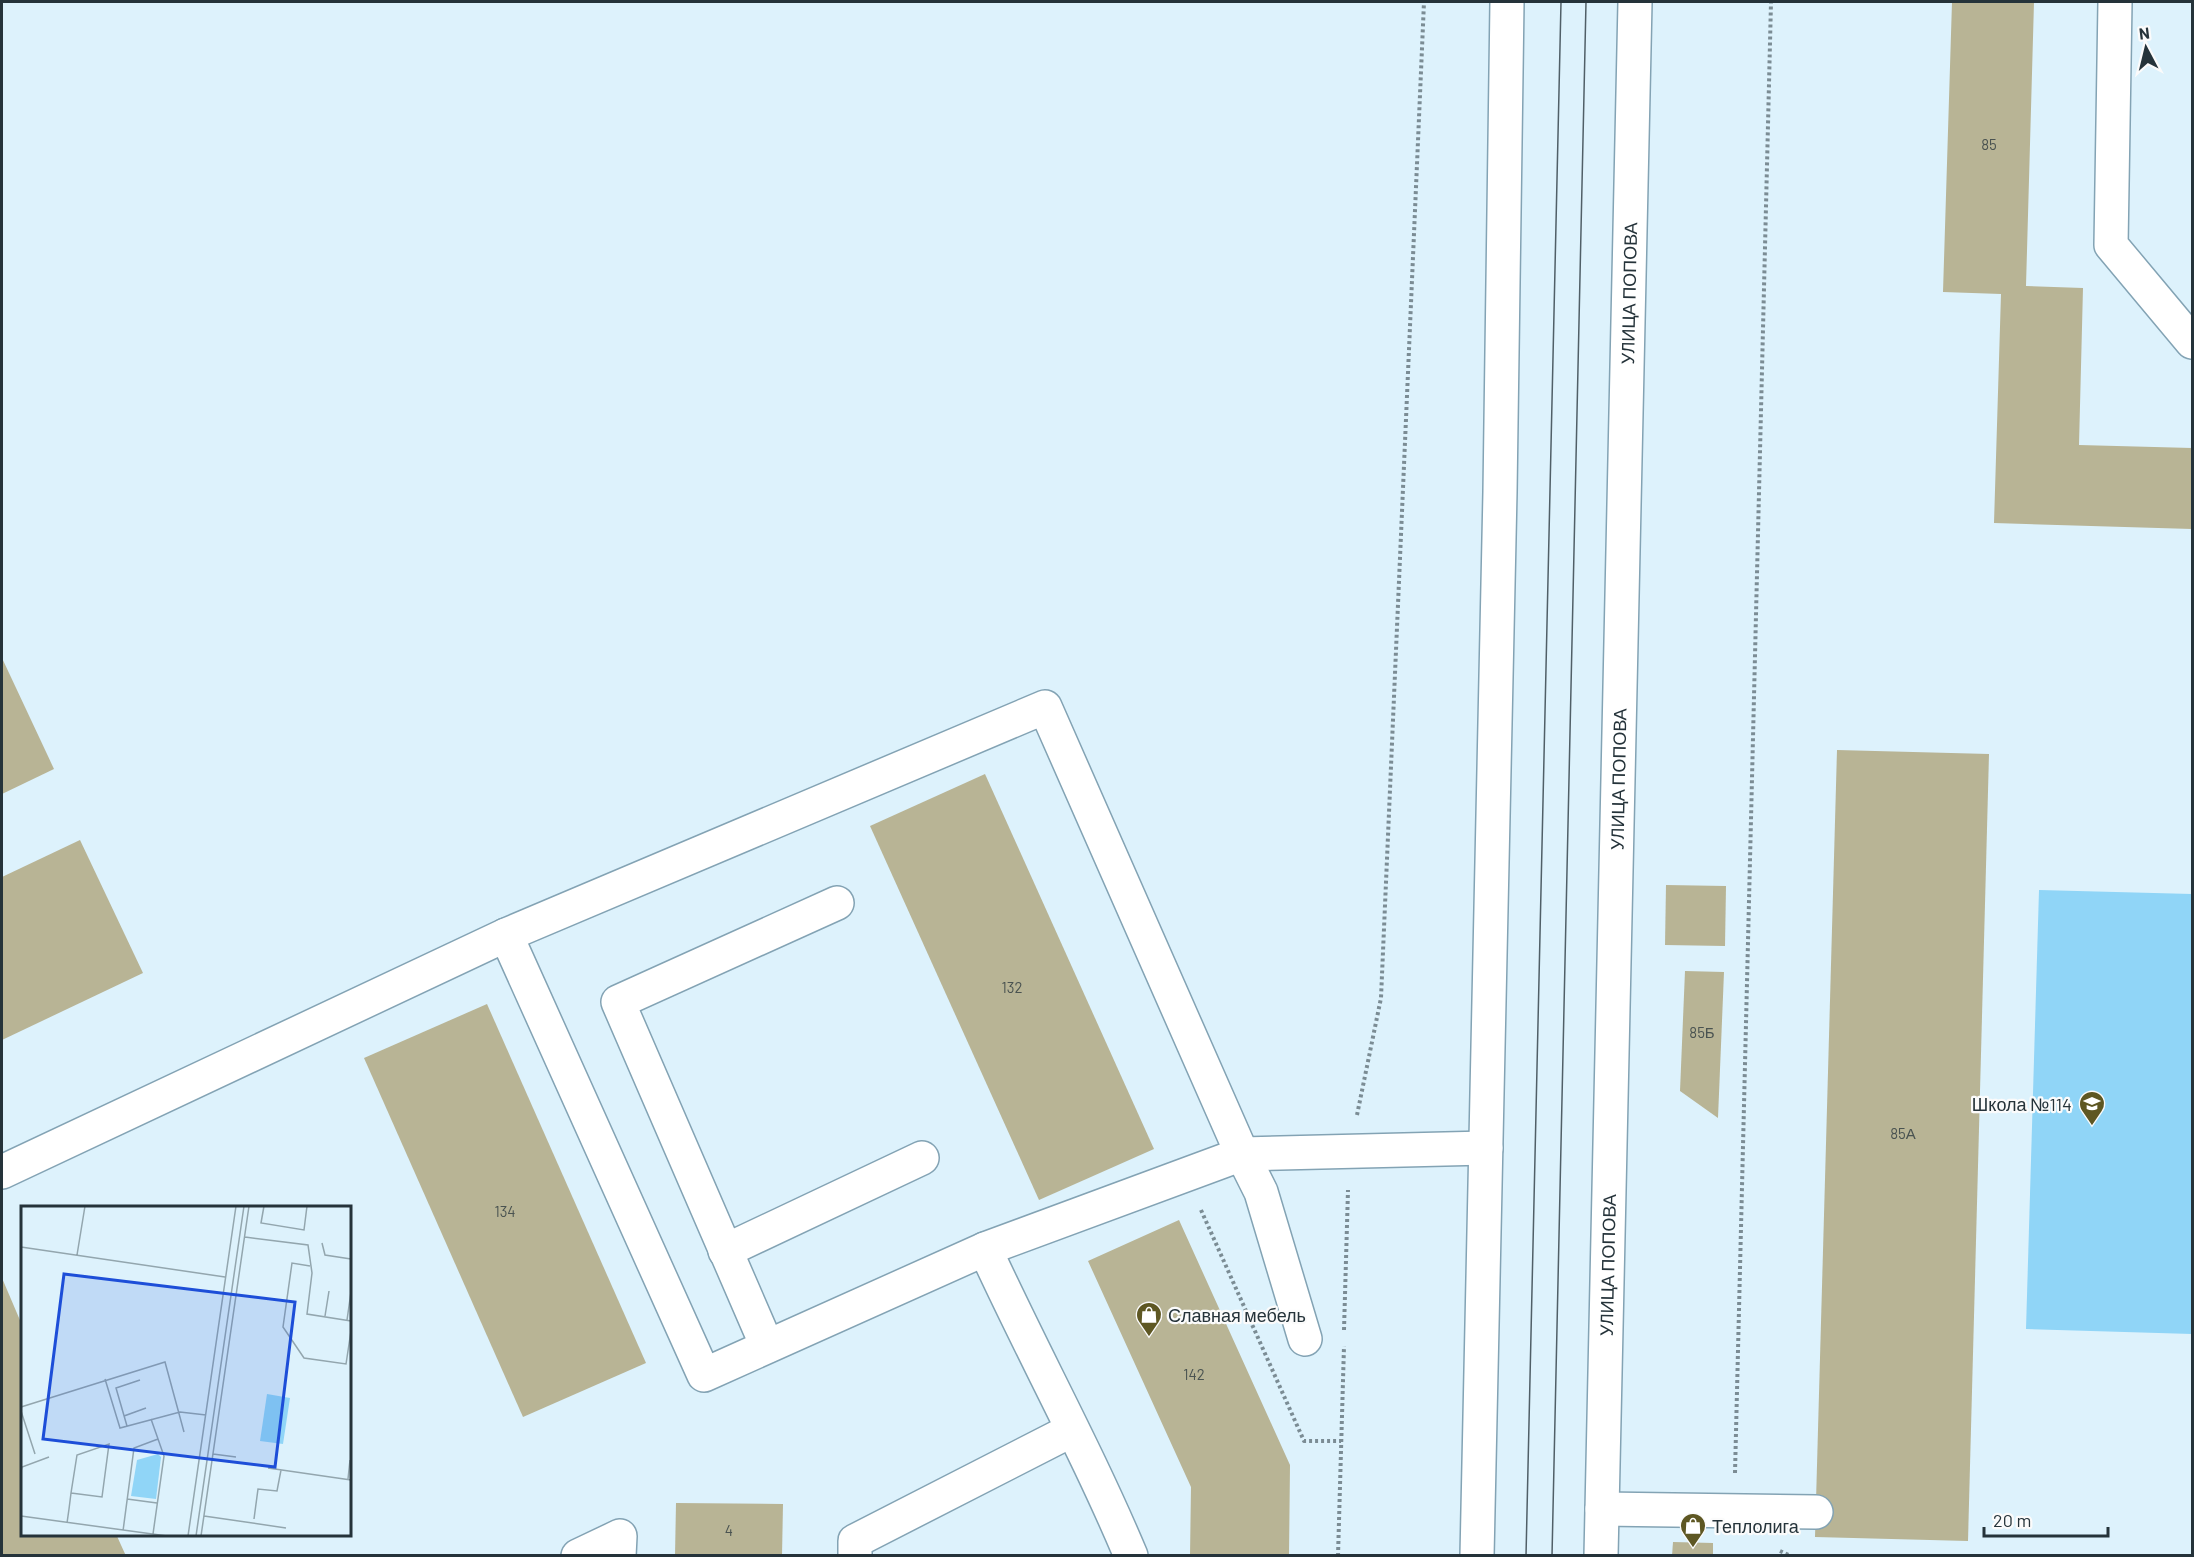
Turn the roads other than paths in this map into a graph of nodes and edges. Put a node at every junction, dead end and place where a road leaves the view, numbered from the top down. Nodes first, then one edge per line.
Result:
1 (1507, 2) edge
2 (1635, 2) edge
3 (2115, 2) edge
4 (2193, 342) edge
5 (837, 903) dead end
6 (506, 935) junction
7 (1486, 1148) junction
8 (1242, 1154) junction
9 (922, 1158) dead end
10 (2, 1172) edge
11 (985, 1249) junction
12 (725, 1251) junction
13 (1305, 1339) dead end
14 (767, 1346) junction
15 (1072, 1430) junction
16 (1602, 1509) junction
17 (1816, 1512) dead end
18 (578, 1556) edge
19 (619, 1556) edge
20 (855, 1556) edge
21 (1131, 1556) edge
22 (1477, 1556) edge
23 (1601, 1556) edge

1 - 7 main road
2 - 16 main road, УЛИЦА ПОПОВА
3 - 4 main road
5 - 12 main road
6 - 8 main road
6 - 10 main road
6 - 14 main road
7 - 8 main road
7 - 22 main road
8 - 11 main road
8 - 13 main road
9 - 12 main road
11 - 14 main road
11 - 15 main road
12 - 14 main road
15 - 20 main road
15 - 21 main road
16 - 17 main road
16 - 23 main road, УЛИЦА ПОПОВА
18 - 19 main road

